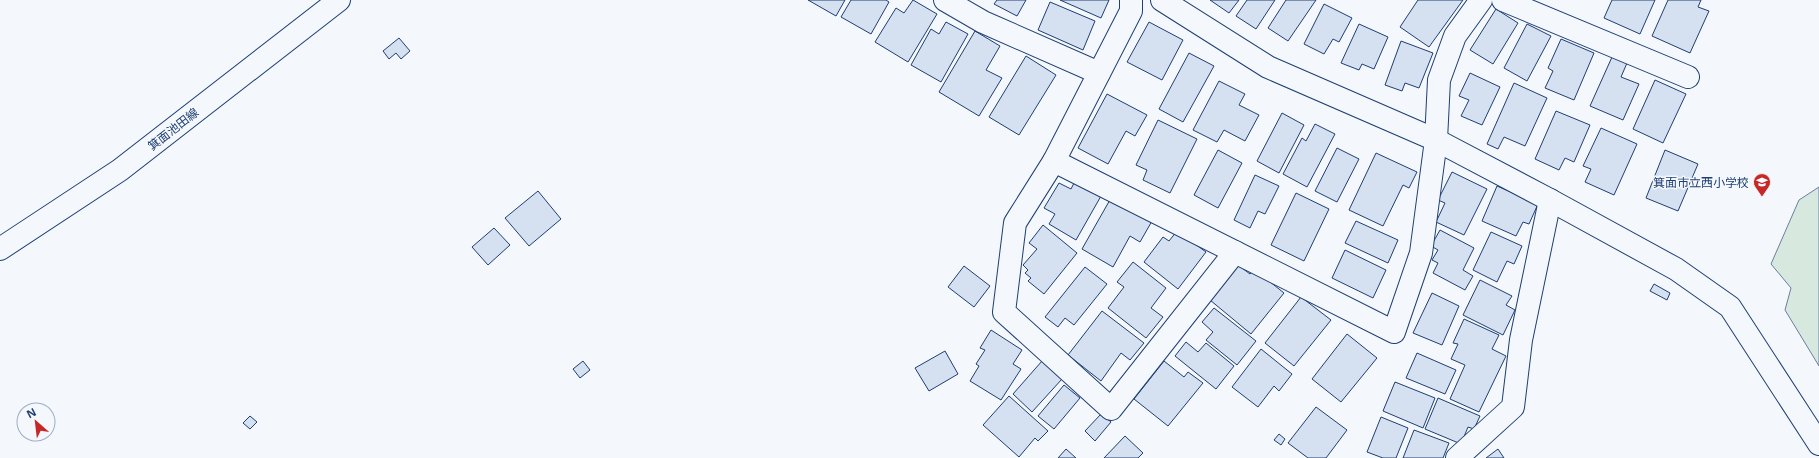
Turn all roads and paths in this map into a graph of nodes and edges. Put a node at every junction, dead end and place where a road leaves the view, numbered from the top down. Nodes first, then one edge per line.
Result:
1 (339, 0) edge
2 (945, 0) edge
3 (1131, 0) edge
4 (1162, 0) edge
5 (1481, 0) edge
6 (1503, 0) edge
7 (1099, 73) junction
8 (1688, 77) dead end
9 (1436, 140) junction
10 (1054, 161) junction
11 (1550, 200) junction
12 (1, 250) edge
13 (1235, 252) junction
14 (1819, 444) edge
15 (1457, 458) edge

1 - 12 street, 箕面池田線
2 - 7 street
3 - 7 street
4 - 9 street
5 - 9 street
6 - 8 street
7 - 10 street
9 - 11 street
9 - 13 street
10 - 13 street
10 - 13 street
11 - 14 street
11 - 15 street

